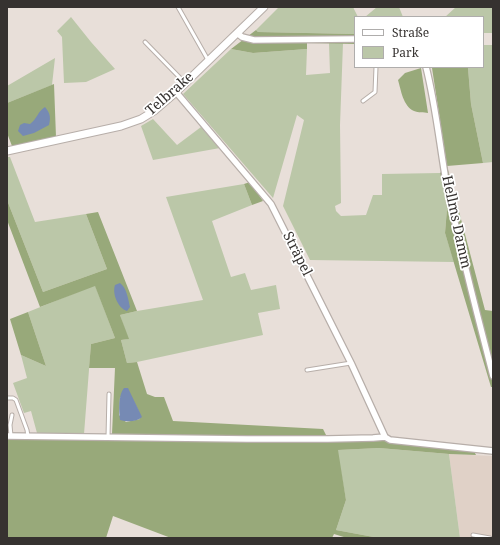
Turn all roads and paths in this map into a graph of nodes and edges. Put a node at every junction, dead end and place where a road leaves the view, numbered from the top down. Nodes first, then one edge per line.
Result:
1 (178, 7) edge
2 (264, 7) edge
3 (237, 33) junction
4 (354, 39) edge
5 (145, 42) dead end
6 (208, 60) junction
7 (376, 68) edge
8 (426, 68) edge
9 (185, 83) junction
10 (176, 92) junction
11 (362, 100) dead end
12 (7, 151) edge
13 (351, 363) junction
14 (308, 370) dead end
15 (493, 376) edge
16 (109, 394) dead end
17 (8, 398) dead end
18 (12, 415) dead end
19 (9, 436) edge
20 (28, 436) junction
21 (108, 437) junction
22 (385, 437) junction
23 (493, 451) edge
24 (473, 535) dead end
25 (490, 538) edge

1 - 6 lane
2 - 3 street, Telbrake
3 - 4 street
3 - 6 street, Telbrake
5 - 9 lane
6 - 9 street, Telbrake
7 - 11 lane
8 - 15 street, Hellms Damm
9 - 10 street, Telbrake
10 - 12 street, Telbrake
10 - 13 street, Sträpel
13 - 14 lane
13 - 22 street, Sträpel
16 - 21 lane
17 - 20 lane
18 - 19 lane
19 - 20 street
20 - 21 street
21 - 22 street
22 - 23 street
24 - 25 lane

